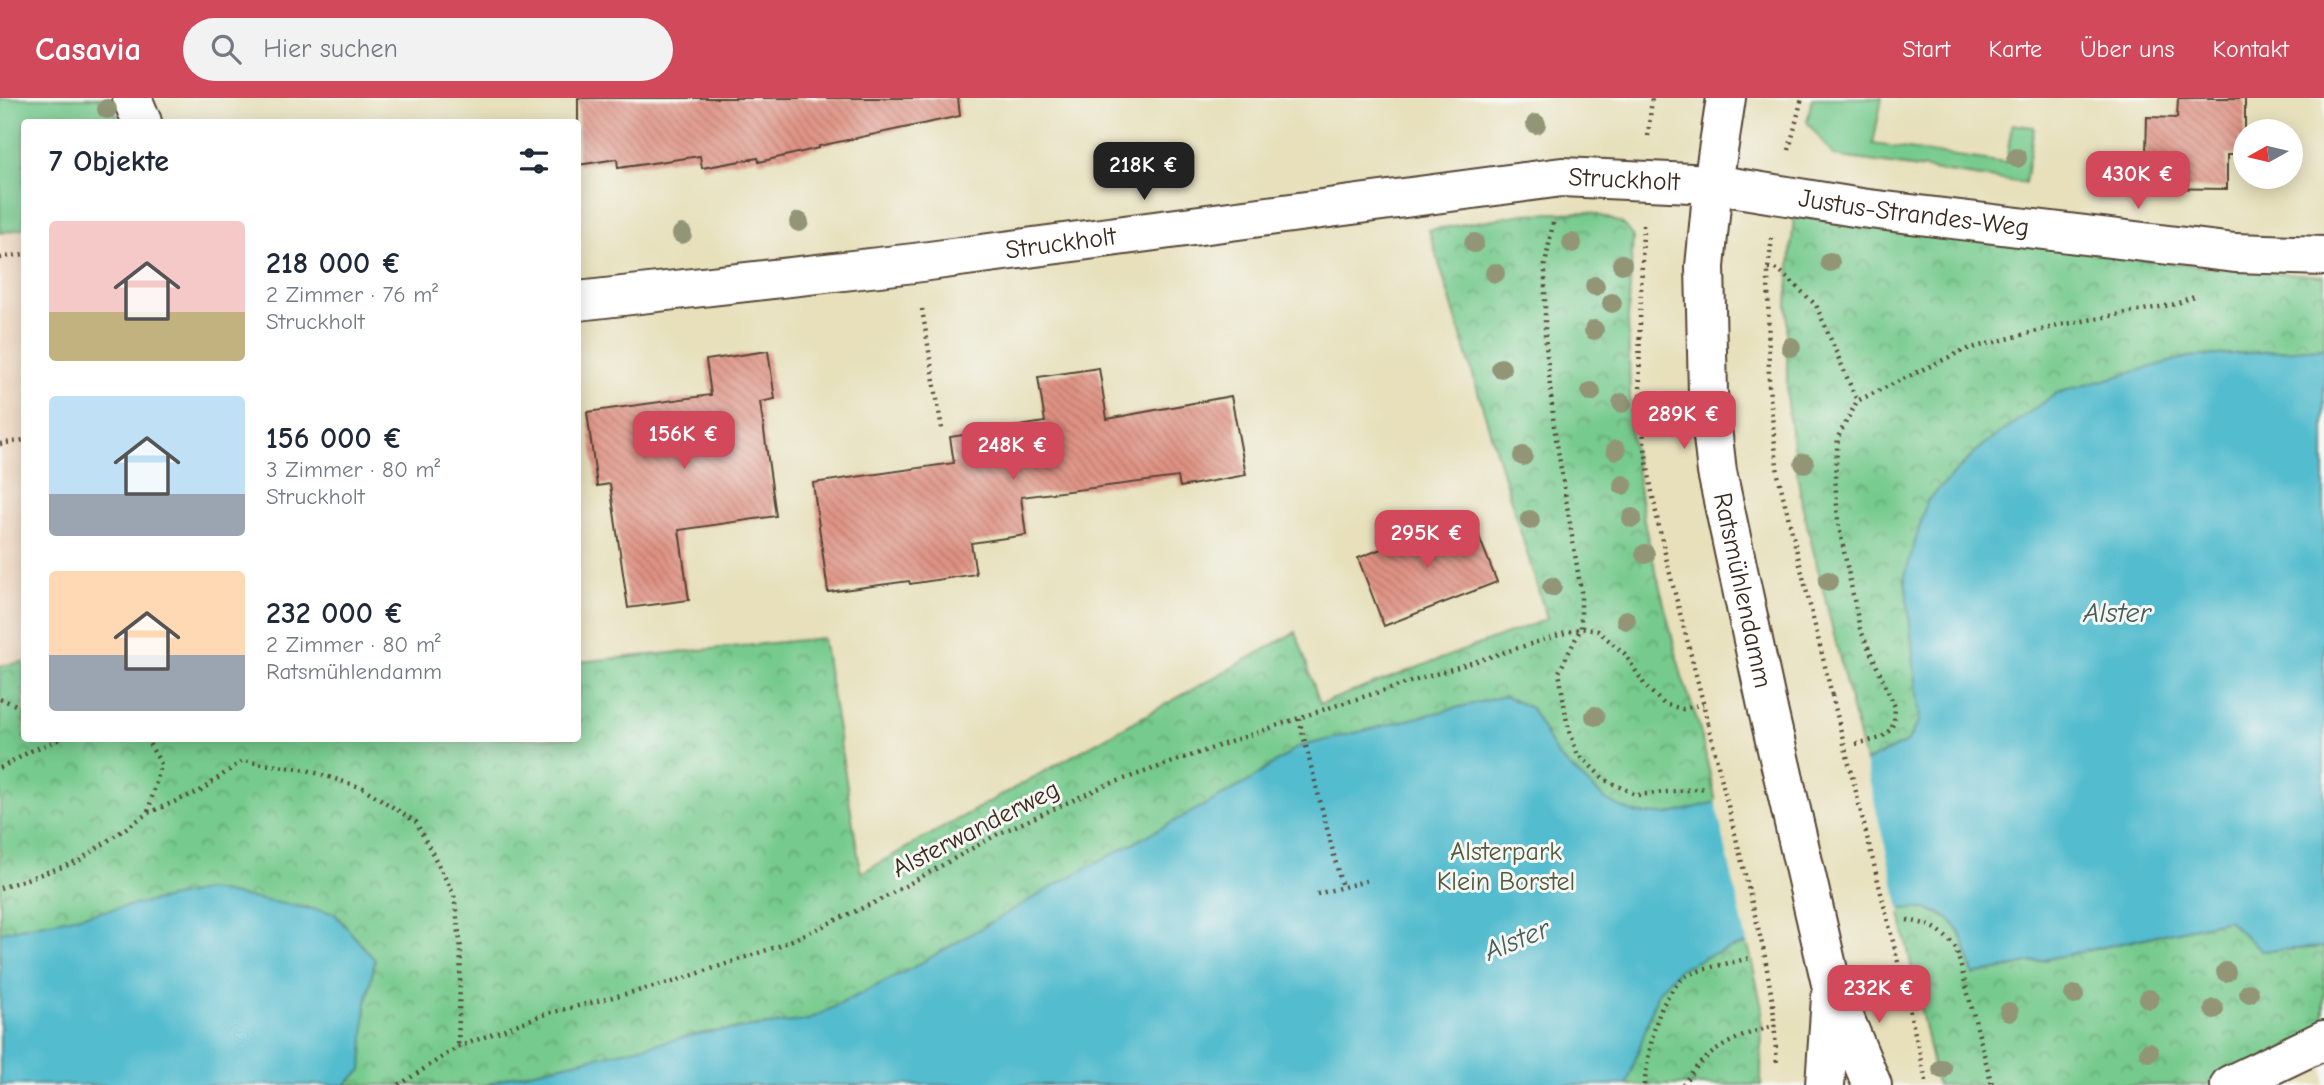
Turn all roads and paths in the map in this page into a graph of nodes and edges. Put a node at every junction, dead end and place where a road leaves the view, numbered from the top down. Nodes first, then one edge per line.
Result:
1 (132, 98) edge
2 (1652, 98) edge
3 (1802, 98) edge
4 (1725, 100) edge
5 (141, 119) edge
6 (1648, 139) dead end
7 (1791, 142) dead end
8 (1562, 177) junction
9 (1713, 184) junction
10 (1643, 225) dead end
11 (1773, 235) dead end
12 (2235, 253) junction
13 (21, 254) edge
14 (2324, 256) edge
15 (0, 258) edge
16 (914, 263) junction
17 (1768, 269) junction
18 (581, 302) edge
19 (1857, 401) junction
20 (942, 429) dead end
21 (21, 440) edge
22 (0, 444) edge
23 (1581, 628) junction
24 (0, 699) edge
25 (1703, 704) junction
26 (21, 707) edge
27 (1299, 719) junction
28 (52, 742) edge
29 (148, 742) edge
30 (1856, 744) dead end
31 (0, 768) edge
32 (1706, 788) dead end
33 (148, 813) junction
34 (1366, 881) dead end
35 (1342, 887) junction
36 (0, 888) edge
37 (1317, 894) dead end
38 (1907, 920) dead end
39 (1750, 958) dead end
40 (1832, 988) junction
41 (1775, 1026) junction
42 (2324, 1040) edge
43 (458, 1047) junction
44 (1777, 1073) dead end
45 (399, 1085) edge
46 (1644, 1085) edge
47 (1683, 1085) edge
48 (1825, 1085) edge
49 (1872, 1085) edge
50 (1927, 1085) edge
51 (1992, 1085) edge
52 (2230, 1085) edge

1 - 5 street
2 - 6 path
3 - 7 path
4 - 9 street, Ratsmühlendamm
8 - 9 street, Struckholt
8 - 16 street, Struckholt
8 - 23 path
9 - 12 street, Justus-Strandes-Weg
9 - 40 street, Ratsmühlendamm, bridge
10 - 25 path
11 - 17 path
12 - 14 street, Justus-Strandes-Weg
12 - 19 path
13 - 15 path
16 - 18 street, Struckholt
16 - 20 path
17 - 19 path
17 - 50 path, bridge
19 - 30 path
21 - 22 path
23 - 25 path
23 - 27 path, Alsterwanderweg
23 - 32 path
24 - 26 path
25 - 41 path, bridge
27 - 35 path
27 - 43 path, Alsterwanderweg
28 - 31 path
29 - 33 path
33 - 36 path
33 - 43 path
34 - 35 path
35 - 37 path
38 - 51 path
39 - 46 path
40 - 48 street, Ratsmühlendamm
40 - 49 street, Ratsmühlendamm
41 - 44 path
41 - 47 path
42 - 52 street
43 - 45 path, Alsterwanderweg

